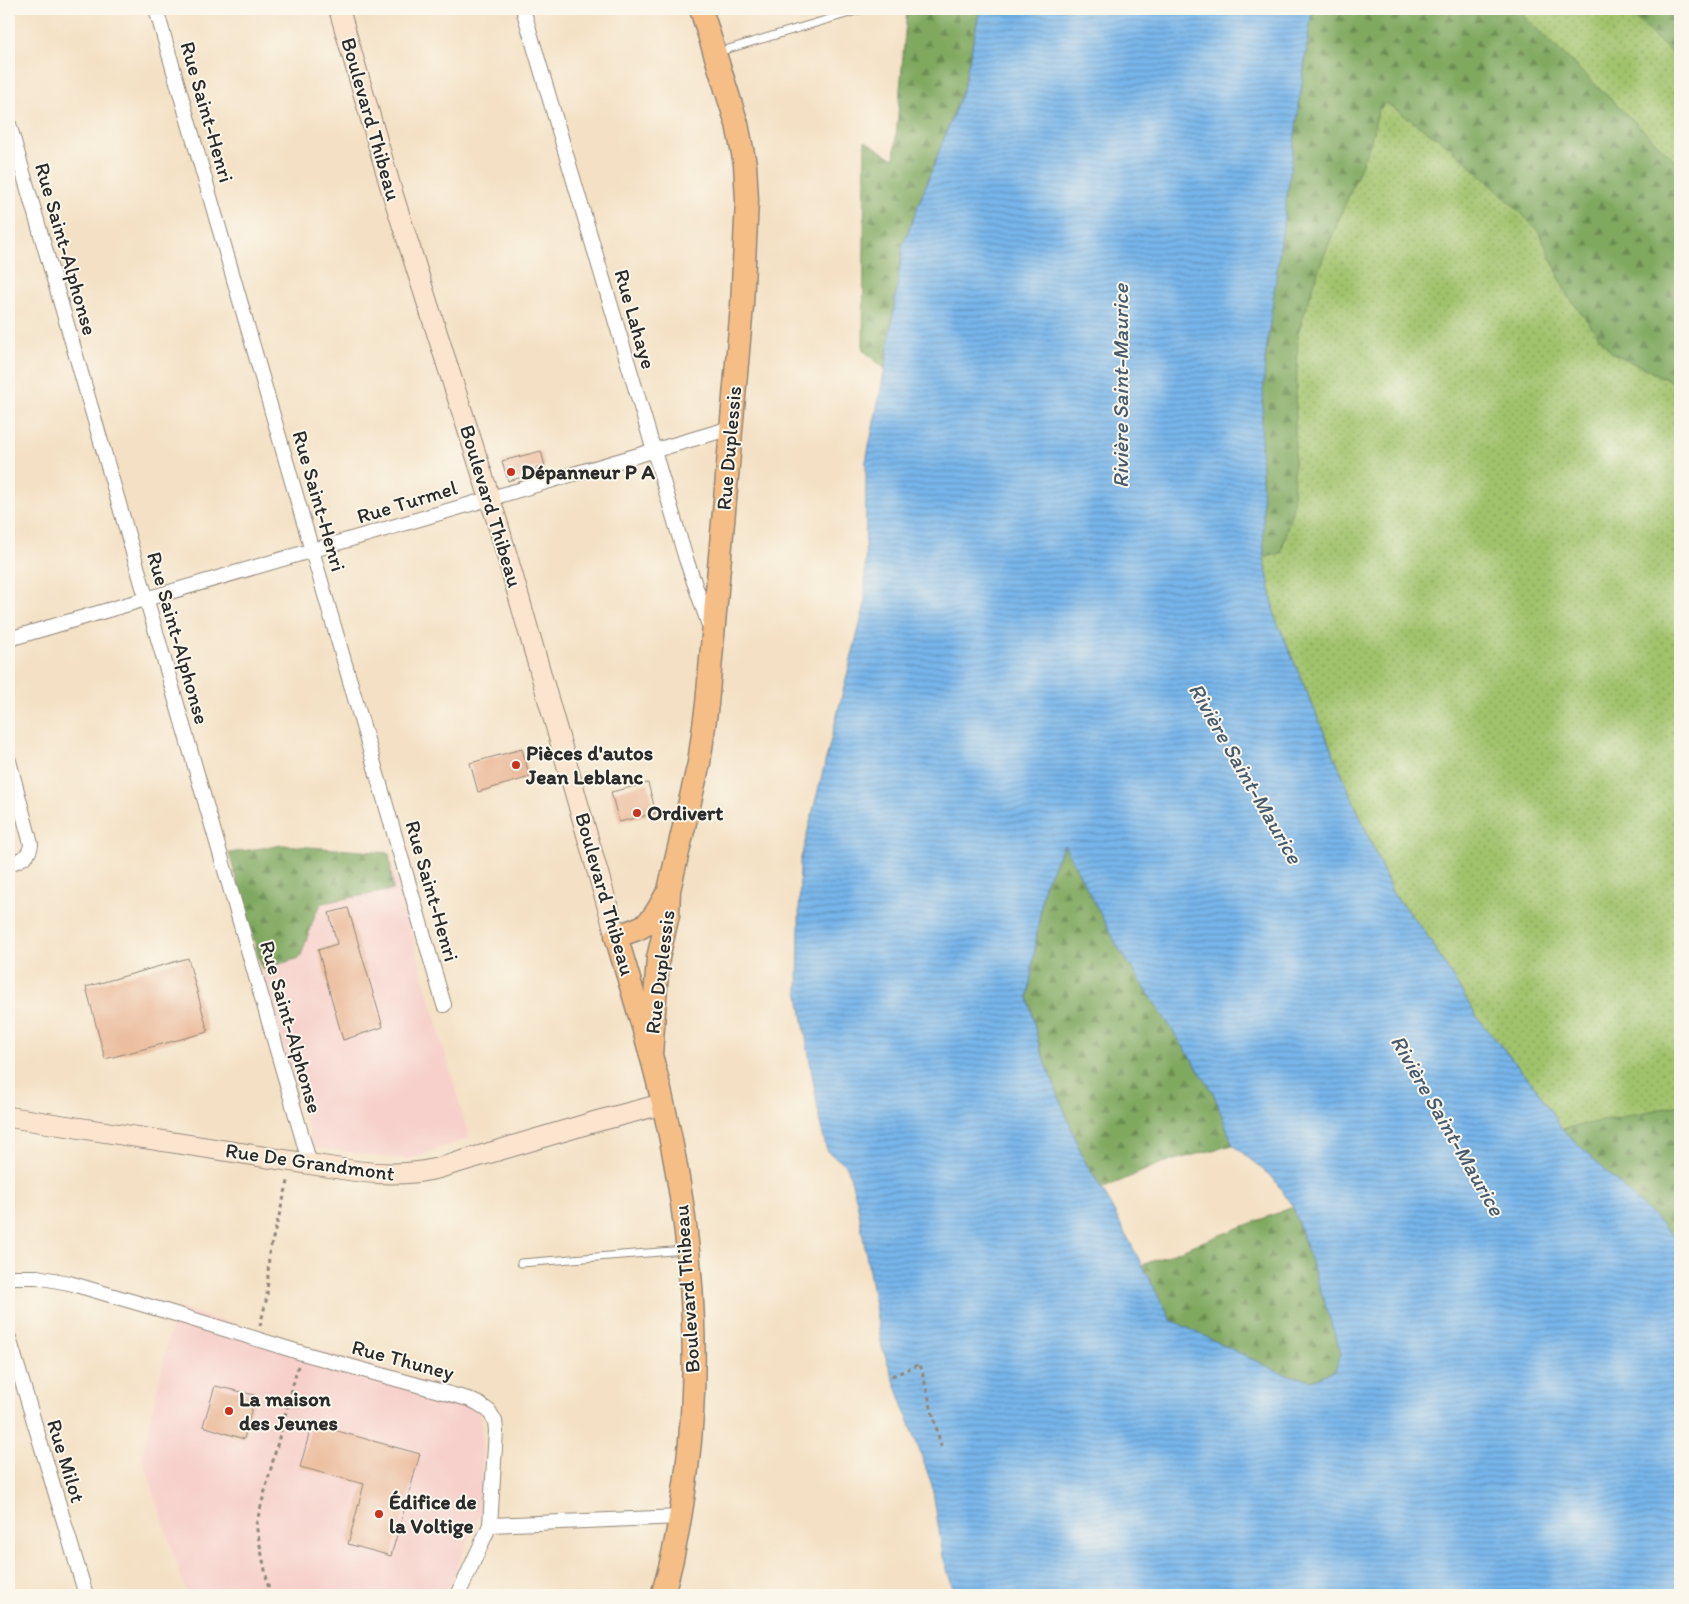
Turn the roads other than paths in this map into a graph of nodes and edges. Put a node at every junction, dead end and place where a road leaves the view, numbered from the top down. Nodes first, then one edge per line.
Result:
1 (156, 9) edge
2 (339, 9) edge
3 (523, 9) edge
4 (701, 9) edge
5 (863, 9) edge
6 (715, 53) junction
7 (9, 124) edge
8 (731, 428) junction
9 (653, 450) junction
10 (489, 498) junction
11 (313, 551) junction
12 (146, 599) junction
13 (9, 639) edge
14 (714, 640) junction
15 (9, 761) edge
16 (9, 864) edge
17 (669, 890) junction
18 (616, 936) junction
19 (444, 1005) dead end
20 (651, 1055) junction
21 (664, 1104) junction
22 (9, 1117) edge
23 (302, 1162) junction
24 (688, 1249) junction
25 (521, 1263) dead end
26 (9, 1277) edge
27 (9, 1338) edge
28 (680, 1518) junction
29 (490, 1525) junction
30 (86, 1595) edge
31 (458, 1595) edge
32 (662, 1595) edge

1 - 11 street, Rue Saint-Henri
2 - 10 street, Boulevard Thibeau
3 - 9 street, Rue Lahaye
4 - 6 main road, Rue Duplessis
5 - 6 lane
6 - 8 main road, Rue Duplessis
7 - 12 street, Rue Saint-Alphonse
8 - 9 street, Rue Turmel
8 - 14 main road, Rue Duplessis
9 - 10 street, Rue Turmel
9 - 14 street, Rue Lahaye
10 - 11 street, Rue Turmel
10 - 18 street, Boulevard Thibeau
11 - 12 street, Rue Turmel
11 - 19 street, Rue Saint-Henri
12 - 13 street, Rue Turmel
12 - 23 street, Rue Saint-Alphonse
14 - 17 main road, Rue Duplessis
15 - 16 street
17 - 18 main road, Rue Duplessis
17 - 20 main road, Rue Duplessis
18 - 20 main road, Boulevard Thibeau
20 - 21 main road, Boulevard Thibeau
21 - 23 street, Rue De Grandmont
21 - 24 main road, Boulevard Thibeau
22 - 23 street, Rue De Grandmont
24 - 25 lane
24 - 28 main road, Boulevard Thibeau
26 - 29 street, Rue Thuney
27 - 30 street, Rue Milot
28 - 29 street
28 - 32 main road, Boulevard Thibeau
29 - 31 street

